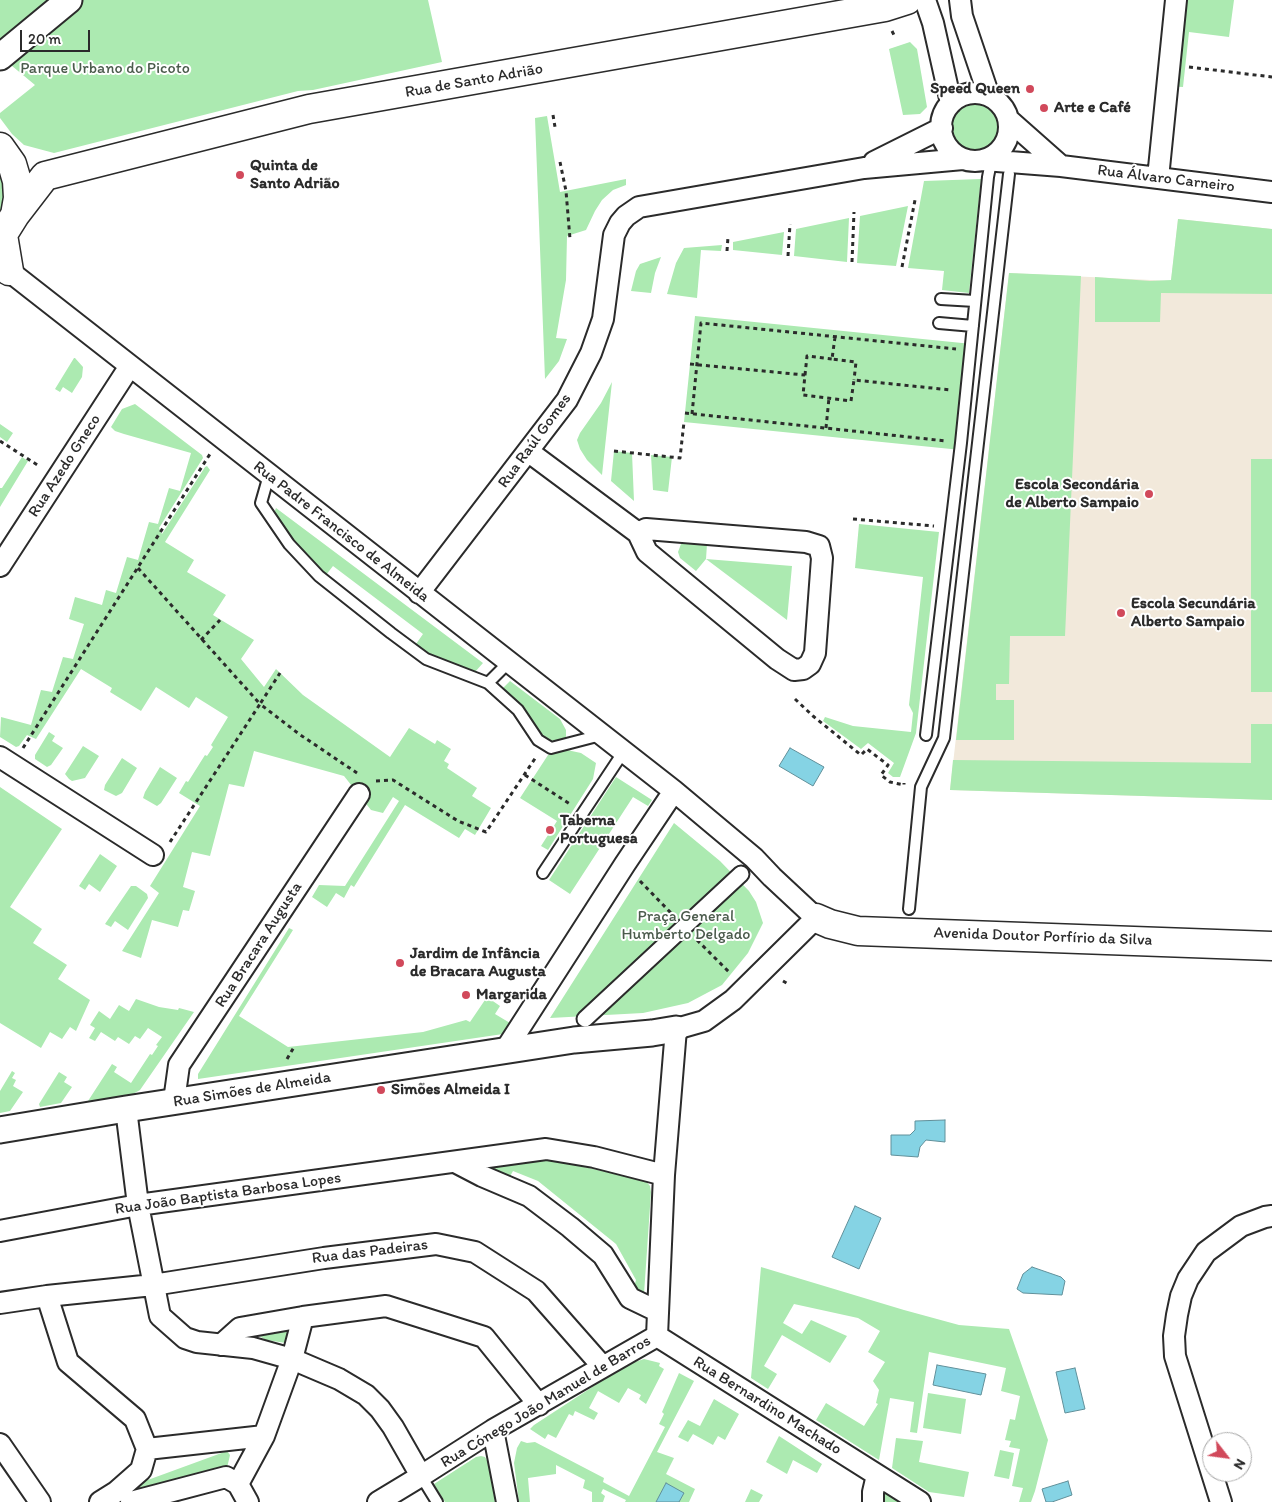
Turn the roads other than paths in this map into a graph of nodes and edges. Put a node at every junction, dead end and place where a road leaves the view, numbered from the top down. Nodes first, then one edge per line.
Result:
1 (69, 0) edge
2 (907, 0) edge
3 (925, 0) edge
4 (960, 0) edge
5 (1176, 0) edge
6 (0, 57) edge
7 (989, 96) junction
8 (951, 104) junction
9 (1009, 120) junction
10 (942, 128) junction
11 (6, 156) edge
12 (963, 159) junction
13 (988, 161) junction
14 (1061, 166) junction
15 (864, 168) junction
16 (1009, 174) dead end
17 (45, 176) junction
18 (1158, 178) junction
19 (1272, 192) edge
20 (6, 230) edge
21 (5, 268) edge
22 (941, 299) dead end
23 (975, 301) junction
24 (939, 323) dead end
25 (973, 326) junction
26 (130, 366) junction
27 (529, 452) junction
28 (269, 475) junction
29 (638, 533) junction
30 (0, 566) edge
31 (419, 593) junction
32 (508, 663) junction
33 (488, 684) junction
34 (602, 735) junction
35 (926, 735) dead end
36 (624, 751) junction
37 (6, 761) edge
38 (364, 788) road end
39 (674, 791) junction
40 (153, 855) dead end
41 (543, 873) dead end
42 (741, 874) dead end
43 (909, 909) dead end
44 (816, 918) junction
45 (1272, 946) edge
46 (585, 1019) dead end
47 (676, 1029) junction
48 (504, 1052) junction
49 (174, 1101) junction
50 (126, 1109) junction
51 (0, 1130) edge
52 (457, 1163) junction
53 (664, 1175) junction
54 (138, 1205) junction
55 (1272, 1216) edge
56 (0, 1232) edge
57 (153, 1285) junction
58 (47, 1296) junction
59 (0, 1303) edge
60 (657, 1311) junction
61 (303, 1317) junction
62 (657, 1336) junction
63 (221, 1345) junction
64 (292, 1359) junction
65 (603, 1367) junction
66 (539, 1405) junction
67 (493, 1430) junction
68 (264, 1436) junction
69 (0, 1444) edge
70 (147, 1449) junction
71 (878, 1475) junction
72 (422, 1476) junction
73 (238, 1484) junction
74 (40, 1502) edge
75 (100, 1502) edge
76 (131, 1502) edge
77 (248, 1502) edge
78 (378, 1502) edge
79 (437, 1502) edge
80 (507, 1502) edge
81 (873, 1502) edge
82 (920, 1502) edge
83 (1221, 1502) edge

1 - 6 street
2 - 17 main road, Rua de Santo Adrião
3 - 8 street
4 - 7 street
5 - 18 street
7 - 8 street
7 - 9 street
8 - 10 street
9 - 13 street
9 - 14 street
10 - 12 street
10 - 15 street, Rua Raúl Gomes
11 - 17 main road
11 - 20 main road, Rua Padre Francisco de Almeida
12 - 13 street, Rua Álvaro Carneiro
12 - 15 street, Rua Raúl Gomes
13 - 14 street, Rua Álvaro Carneiro
13 - 23 lane
14 - 18 street, Rua Álvaro Carneiro
15 - 27 street, Rua Raúl Gomes
16 - 43 lane
17 - 20 main road
18 - 19 street, Rua Álvaro Carneiro
20 - 21 main road, Rua Padre Francisco de Almeida
21 - 26 street, Rua Padre Francisco de Almeida
22 - 23 lane
23 - 25 lane
24 - 25 lane
25 - 35 lane
26 - 28 street, Rua Padre Francisco de Almeida
26 - 30 street, Rua Azedo Gneco
27 - 29 street
27 - 31 street, Rua Raúl Gomes
28 - 31 street, Rua Padre Francisco de Almeida
28 - 33 lane
29 - 29 street
31 - 32 street, Rua Padre Francisco de Almeida
32 - 33 lane
32 - 34 street, Rua Padre Francisco de Almeida
33 - 34 lane
34 - 36 street, Rua Padre Francisco de Almeida
36 - 39 street, Rua Padre Francisco de Almeida
36 - 41 lane
37 - 40 street
38 - 49 street, Rua Bracara Augusta
39 - 44 street
39 - 48 street
42 - 46 street
44 - 45 main road, Avenida Doutor Porfírio da Silva
44 - 47 street
47 - 48 street
47 - 53 street, Rua Cónego João Manuel de Barros
48 - 49 street, Rua Simões de Almeida
49 - 50 street, Rua Simões de Almeida
50 - 51 street, Rua Simões de Almeida
50 - 54 street
52 - 53 street, Rua João Baptista Barbosa Lopes
52 - 54 street, Rua João Baptista Barbosa Lopes
52 - 60 street
53 - 60 street, Rua Cónego João Manuel de Barros
54 - 56 street, Rua João Baptista Barbosa Lopes
54 - 57 street
55 - 83 street
57 - 58 street, Rua das Padeiras
57 - 63 street
57 - 65 street, Rua das Padeiras
58 - 59 street, Rua das Padeiras
58 - 70 street
60 - 62 street, Rua Cónego João Manuel de Barros
61 - 63 street
61 - 64 street
61 - 66 street
62 - 65 street, Rua Cónego João Manuel de Barros
62 - 71 street, Rua Bernardino Machado
63 - 64 street
64 - 68 street
64 - 72 street
65 - 66 street, Rua Cónego João Manuel de Barros
66 - 67 street, Rua Cónego João Manuel de Barros
67 - 72 street, Rua Cónego João Manuel de Barros
67 - 80 street
68 - 70 street
68 - 73 street
69 - 74 street
70 - 75 street
71 - 81 street
71 - 82 street, Rua Bernardino Machado
72 - 78 street, Rua Cónego João Manuel de Barros
72 - 79 lane
73 - 76 street
73 - 77 street

